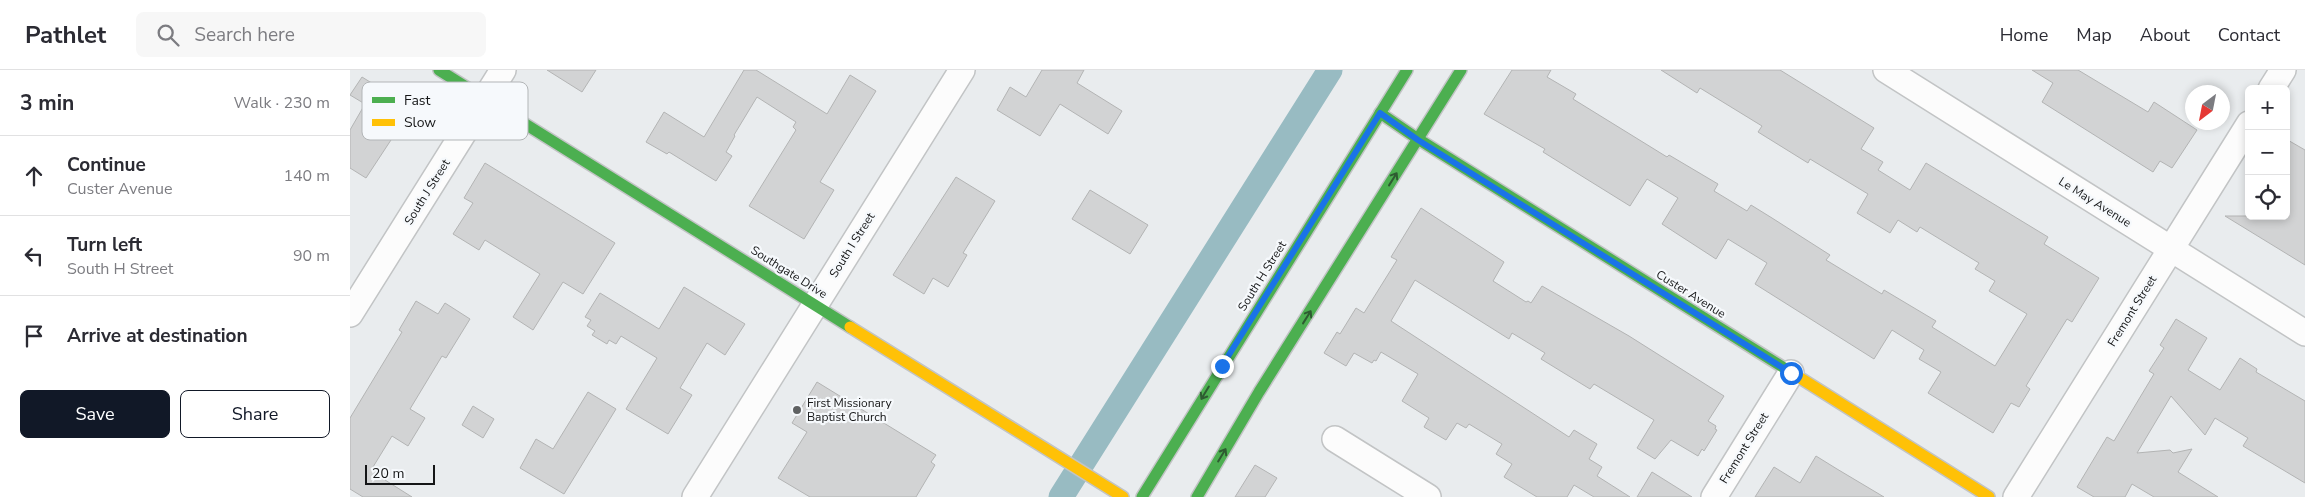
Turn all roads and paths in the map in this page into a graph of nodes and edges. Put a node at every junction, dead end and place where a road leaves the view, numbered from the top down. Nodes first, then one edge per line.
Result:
1 (439, 70) edge
2 (503, 70) edge
3 (962, 70) edge
4 (1407, 70) edge
5 (1461, 70) edge
6 (1886, 70) edge
7 (2283, 70) edge
8 (458, 82) edge
9 (496, 82) edge
10 (2274, 85) edge
11 (1380, 113) junction
12 (528, 126) edge
13 (2245, 130) edge
14 (459, 140) edge
15 (1418, 140) junction
16 (2171, 249) junction
17 (815, 304) junction
18 (350, 314) edge
19 (2305, 333) edge
20 (1791, 373) junction
21 (1335, 439) dead end
22 (695, 497) edge
23 (1123, 497) edge
24 (1142, 497) edge
25 (1196, 497) edge
26 (1428, 497) edge
27 (1714, 497) edge
28 (1989, 497) edge
29 (2016, 497) edge

1 - 8 street, Southgate Drive
2 - 9 street, South J Street
3 - 17 street, South I Street
4 - 11 street, South H Street
5 - 15 street
6 - 16 street, Le May Avenue
7 - 10 street
11 - 15 street, Custer Avenue
11 -> 24 street, South H Street
12 - 17 street, Southgate Drive
13 - 16 street, Fremont Street
14 - 18 street, South J Street
15 - 20 street, Custer Avenue
25 -> 15 street
16 - 19 street, Le May Avenue
16 - 29 street, Fremont Street
17 - 22 street, South I Street
17 - 23 street, Southgate Drive
20 - 27 street, Fremont Street
20 - 28 street, Custer Avenue
21 - 26 street

